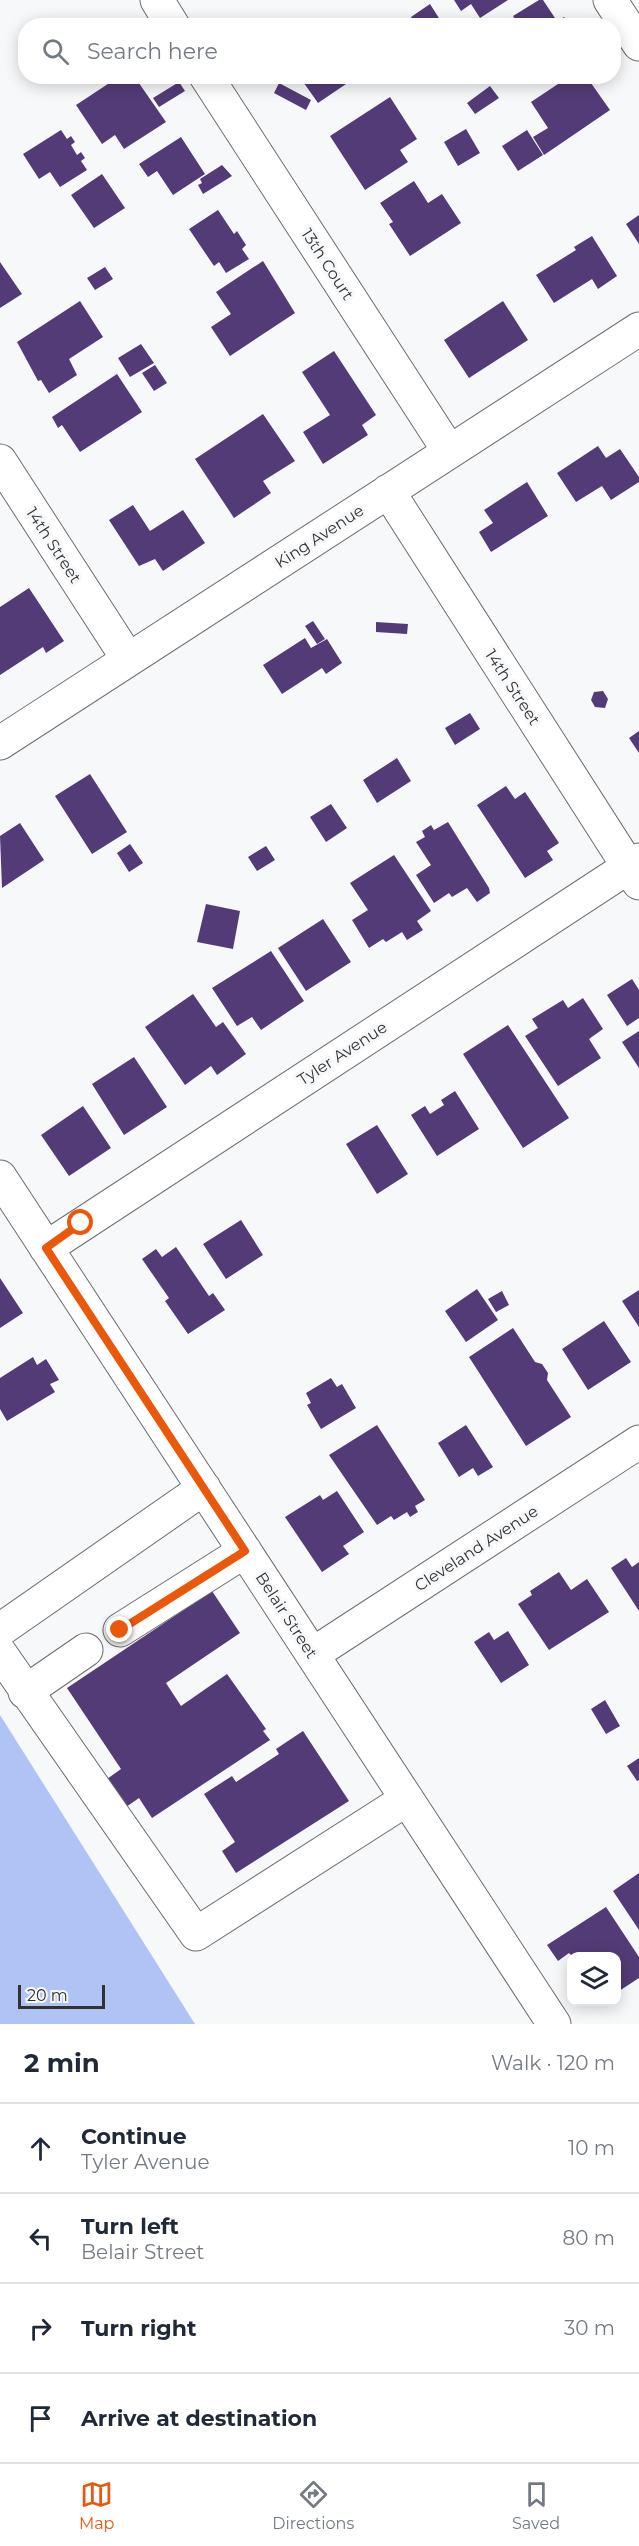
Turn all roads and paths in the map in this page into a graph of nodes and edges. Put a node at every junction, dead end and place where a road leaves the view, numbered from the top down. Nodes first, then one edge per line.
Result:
1 (157, 0) edge
2 (610, 0) edge
3 (168, 18) edge
4 (639, 44) edge
5 (211, 84) edge
6 (639, 329) edge
7 (449, 451) junction
8 (0, 461) edge
9 (388, 491) junction
10 (128, 659) junction
11 (0, 743) edge
12 (635, 870) edge
13 (0, 1177) edge
14 (46, 1248) junction
15 (639, 1442) edge
16 (204, 1488) junction
17 (245, 1551) junction
18 (0, 1630) edge
19 (120, 1630) dead end
20 (86, 1650) dead end
21 (0, 1653) edge
22 (313, 1654) junction
23 (25, 1692) junction
24 (407, 1799) junction
25 (554, 2024) edge

1 - 3 street
2 - 4 street
5 - 7 street, 13th Court
6 - 7 street, King Avenue
7 - 9 street, King Avenue
8 - 10 street, 14th Street
9 - 10 street, King Avenue
9 - 12 street, 14th Street
10 - 11 street, King Avenue
12 - 14 street, Tyler Avenue
13 - 14 street, Belair Street
14 - 16 street, Belair Street
15 - 22 street, Cleveland Avenue
16 - 17 street, Belair Street
16 - 18 street
17 - 19 street
17 - 22 street, Belair Street
20 - 23 street
21 - 23 street
22 - 24 street, Belair Street
23 - 24 street
24 - 25 street, Belair Street

